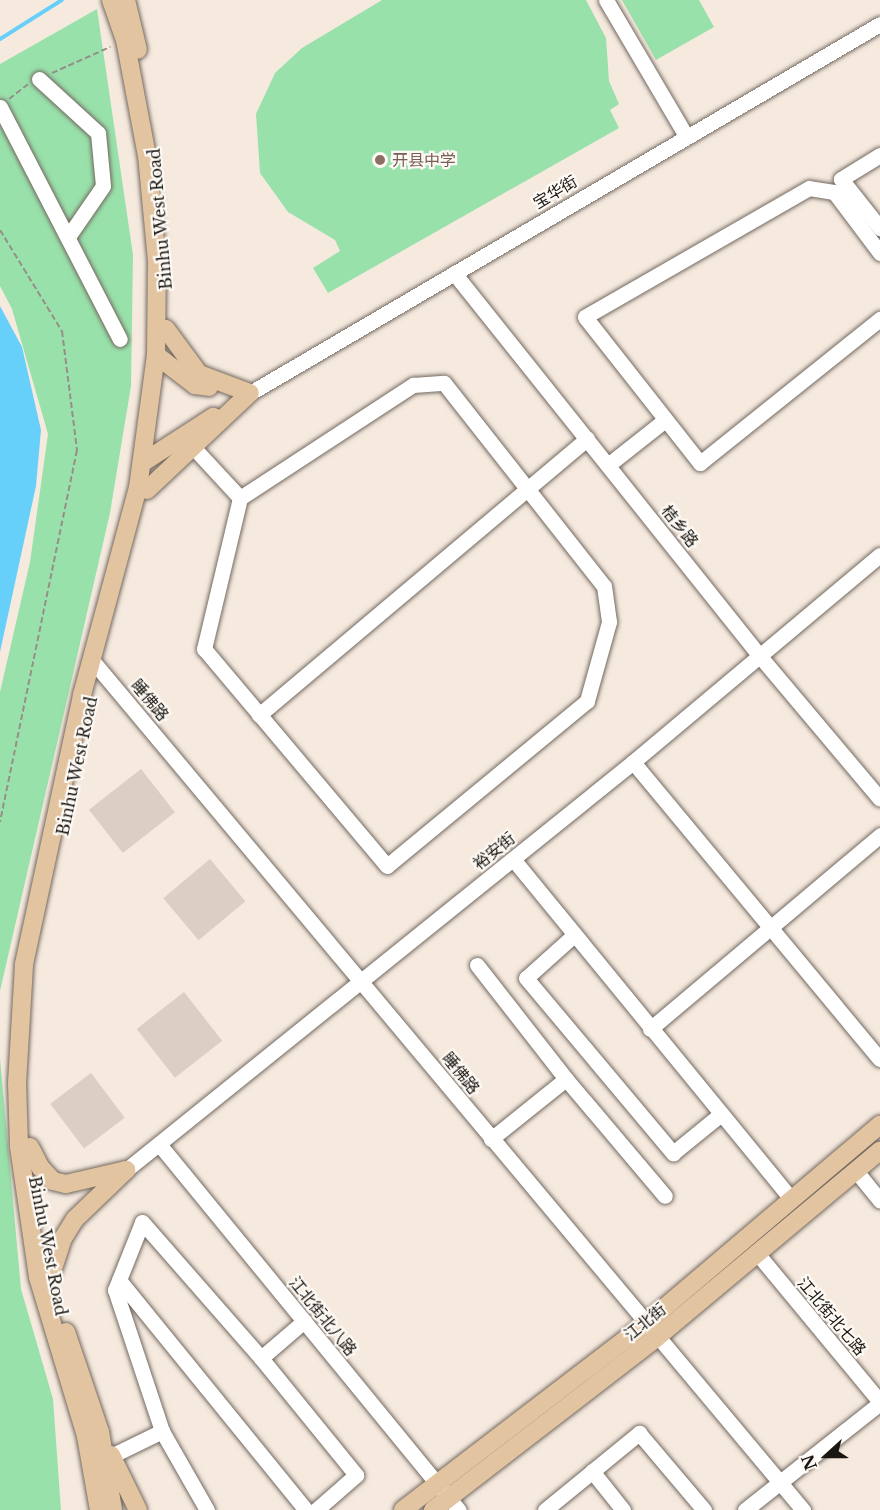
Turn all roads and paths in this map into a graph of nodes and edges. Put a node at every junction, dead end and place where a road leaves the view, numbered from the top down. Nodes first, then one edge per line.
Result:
1 (111, 0) edge
2 (126, 0) edge
3 (606, 0) edge
4 (880, 24) edge
5 (126, 28) junction
6 (39, 79) junction
7 (4, 104) edge
8 (687, 136) junction
9 (880, 155) edge
10 (880, 228) edge
11 (0, 230) edge
12 (68, 237) junction
13 (880, 253) edge
14 (454, 273) junction
15 (880, 319) edge
16 (166, 329) junction
17 (120, 339) dead end
18 (161, 359) junction
19 (250, 393) junction
20 (665, 420) junction
21 (587, 439) junction
22 (193, 447) junction
23 (147, 460) junction
24 (608, 465) junction
25 (526, 488) junction
26 (147, 490) junction
27 (240, 498) junction
28 (880, 555) edge
29 (758, 654) junction
30 (96, 664) junction
31 (259, 715) junction
32 (633, 762) junction
33 (880, 799) edge
34 (0, 822) edge
35 (880, 835) edge
36 (513, 859) junction
37 (770, 928) junction
38 (574, 935) junction
39 (477, 964) dead end
40 (363, 981) junction
41 (650, 1029) junction
42 (880, 1059) edge
43 (566, 1079) junction
44 (721, 1114) junction
45 (880, 1125) edge
46 (491, 1139) junction
47 (159, 1144) junction
48 (30, 1148) junction
49 (880, 1151) edge
50 (126, 1170) junction
51 (856, 1171) junction
52 (665, 1196) dead end
53 (790, 1199) junction
54 (880, 1201) edge
55 (756, 1252) junction
56 (51, 1275) junction
57 (119, 1280) junction
58 (304, 1320) junction
59 (645, 1324) junction
60 (656, 1338) junction
61 (261, 1358) junction
62 (880, 1402) edge
63 (162, 1431) junction
64 (93, 1434) junction
65 (111, 1456) junction
66 (592, 1471) junction
67 (436, 1481) junction
68 (780, 1482) junction
69 (454, 1503) edge
70 (87, 1510) edge
71 (99, 1510) edge
72 (113, 1510) edge
73 (138, 1510) edge
74 (207, 1510) edge
75 (306, 1510) edge
76 (316, 1510) edge
77 (403, 1510) edge
78 (433, 1510) edge
79 (546, 1510) edge
80 (623, 1510) edge
81 (704, 1510) edge
82 (745, 1510) edge
83 (802, 1510) edge

1 - 5 main road
2 - 5 main road
3 - 8 street
4 - 8 street, 宝华街
5 - 6 path
5 - 16 main road, Binhu West Road
5 - 18 main road, Binhu West Road
6 - 7 path
6 - 12 street
7 - 12 street
8 - 14 street, 宝华街
9 - 10 street
11 - 34 path
12 - 17 street
13 - 20 street
14 - 19 street, 宝华街
14 - 21 street, 桔乡路
15 - 20 street
16 - 18 main road, Binhu West Road
16 - 19 main road
18 - 19 main road
18 - 23 main road, Binhu West Road
19 - 22 main road
19 - 23 main road
20 - 24 street
21 - 24 street, 桔乡路
21 - 25 street
22 - 26 main road
22 - 27 street
23 - 26 main road, Binhu West Road
23 - 30 main road, Binhu West Road
24 - 29 street, 桔乡路
25 - 27 street
25 - 31 street
25 - 31 street
26 - 30 main road, Binhu West Road
27 - 31 street
28 - 29 street, 裕安街
29 - 32 street, 裕安街
29 - 33 street, 桔乡路
30 - 40 street, 睡佛路
30 - 48 main road, Binhu West Road
30 - 64 main road, Binhu West Road
32 - 36 street, 裕安街
32 - 37 street
35 - 37 street
36 - 38 street
36 - 40 street, 裕安街
37 - 41 street
37 - 42 street
38 - 41 street
38 - 44 street
39 - 43 street
40 - 46 street, 睡佛路
40 - 47 street, 裕安街
41 - 44 street
43 - 46 street
43 - 52 street
44 - 53 street
45 - 53 main road, 江北街
46 - 59 street, 睡佛路
47 - 50 street, 裕安街
47 - 58 street, 江北街北八路
48 - 50 main road
48 - 56 main road, Binhu West Road
49 - 51 main road, 江北街
50 - 56 main road
51 - 54 street
51 - 55 main road, 江北街
53 - 59 main road, 江北街
55 - 60 main road, 江北街
55 - 62 street, 江北街北七路
56 - 64 main road, Binhu West Road
57 - 61 street
57 - 63 street
57 - 75 street
58 - 61 street
58 - 67 street, 江北街北八路
59 - 60 street, 睡佛路
59 - 67 main road, 江北街
60 - 68 street, 睡佛路
60 - 69 main road, 江北街
61 - 76 street
62 - 68 street
63 - 65 street
63 - 74 street
64 - 65 main road
64 - 70 main road
64 - 71 main road, Binhu West Road
64 - 72 main road, Binhu West Road
65 - 73 main road
66 - 79 street
66 - 80 street
66 - 81 street
67 - 69 street, 江北街北八路
67 - 77 main road, 江北街
68 - 82 street
68 - 83 street, 睡佛路
69 - 78 main road, 江北街

